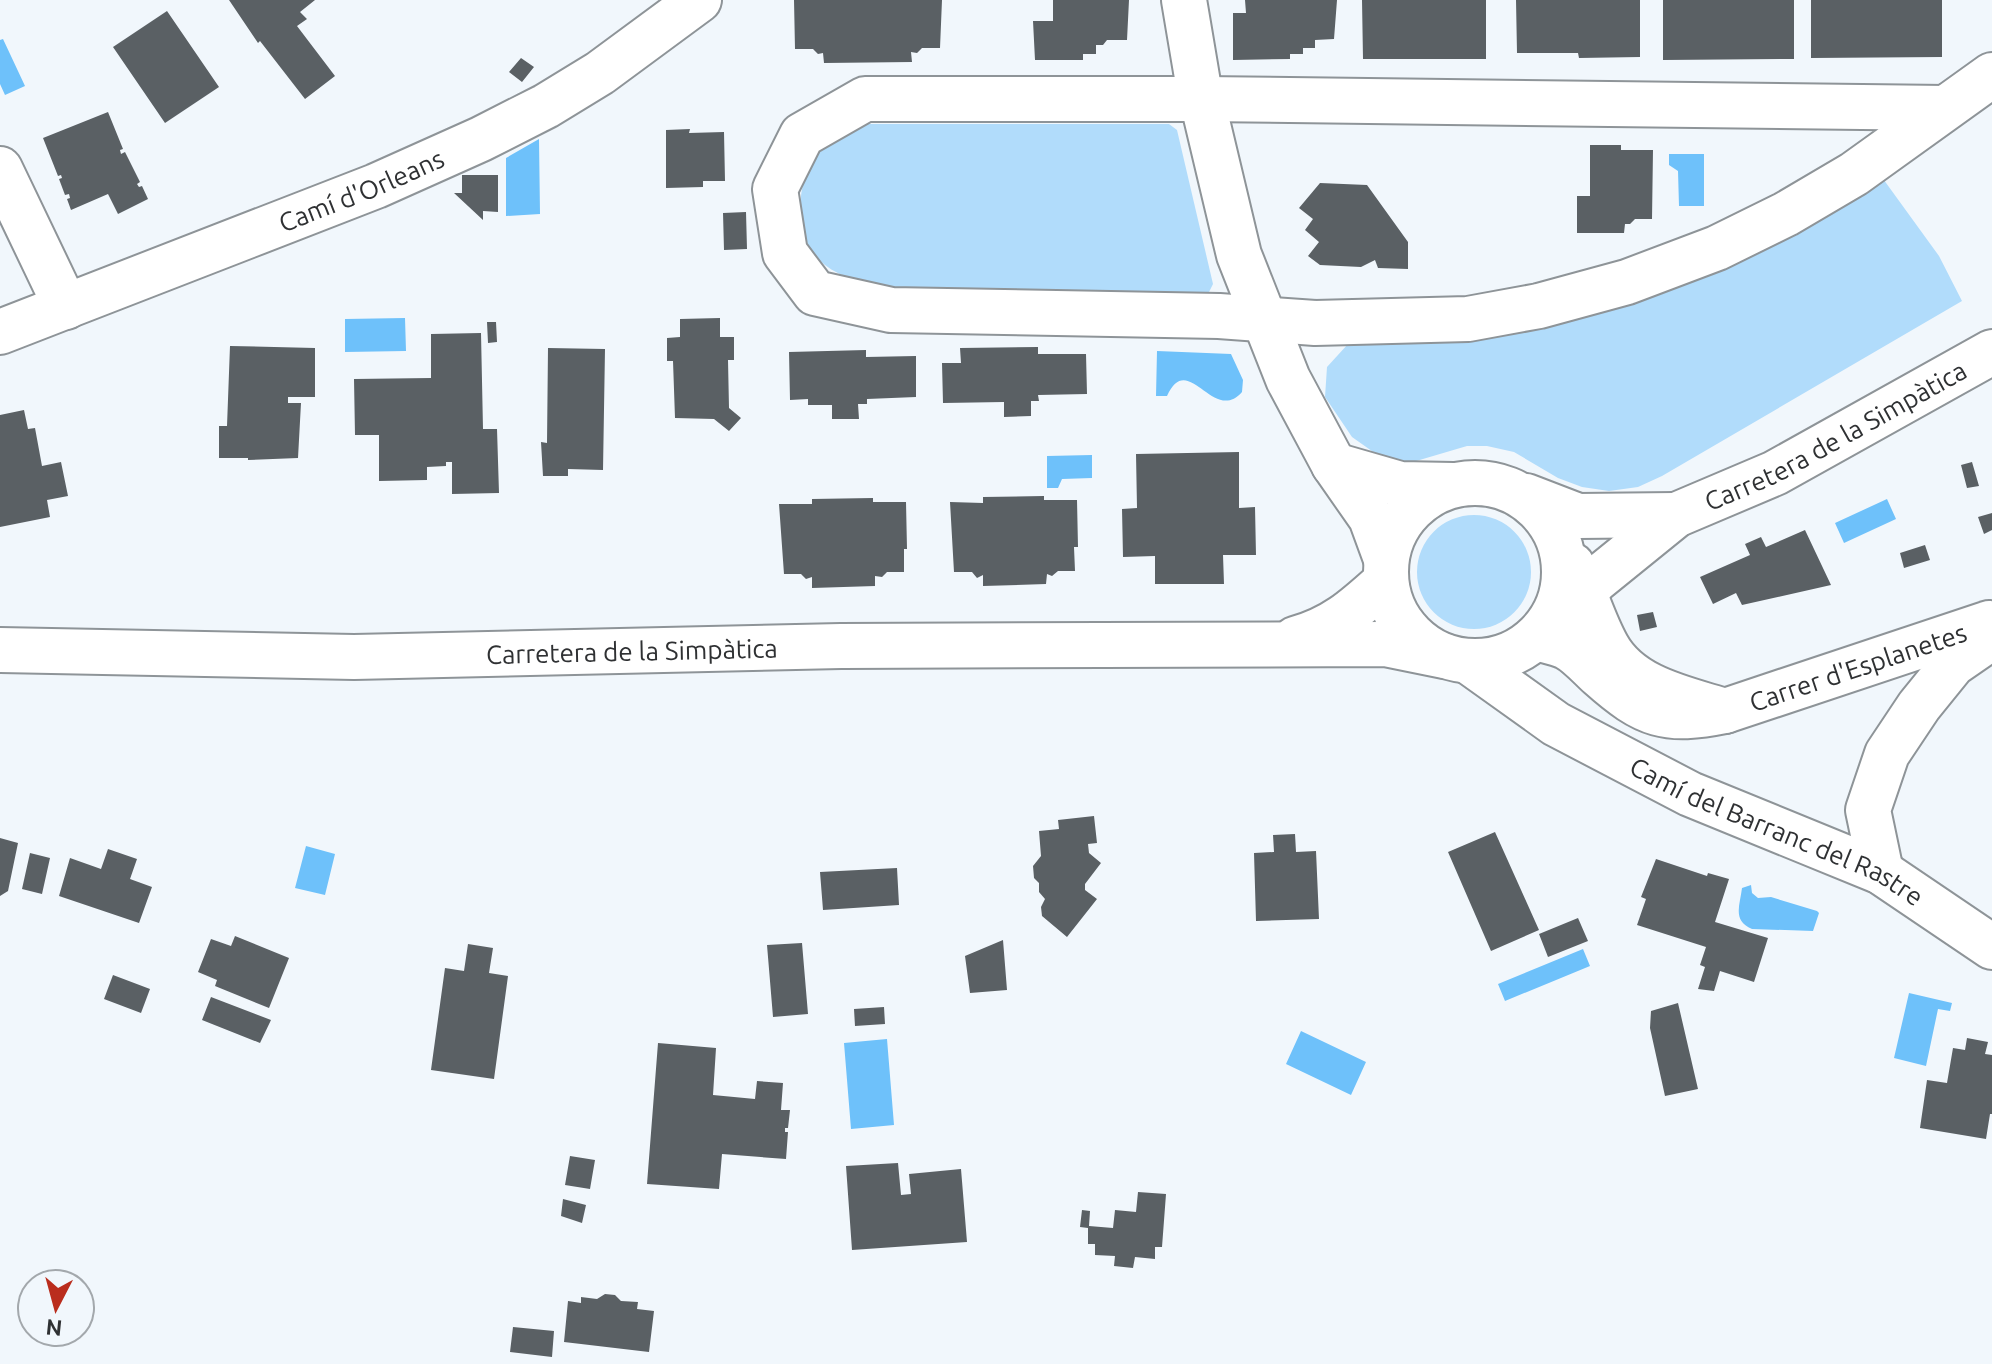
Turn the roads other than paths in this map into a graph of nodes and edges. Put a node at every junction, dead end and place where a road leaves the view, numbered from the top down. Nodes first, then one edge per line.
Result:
1 (699, 0) edge
2 (1184, 0) edge
3 (1992, 75) edge
4 (1202, 99) junction
5 (1946, 108) junction
6 (0, 169) edge
7 (66, 307) junction
8 (1264, 321) junction
9 (0, 332) edge
10 (1992, 352) edge
11 (1334, 465) junction
12 (1453, 485) junction
13 (1521, 494) junction
14 (1676, 515) junction
15 (1558, 537) junction
16 (1386, 570) junction
17 (1585, 591) junction
18 (1992, 622) edge
19 (1536, 636) junction
20 (1992, 637) edge
21 (1266, 646) junction
22 (0, 650) edge
23 (1456, 658) junction
24 (1725, 711) junction
25 (1556, 724) junction
26 (1881, 872) junction
27 (1992, 947) edge

1 - 7 street, Camí d'Orleans
2 - 4 street
3 - 5 street
4 - 5 street
4 - 8 street
4 - 8 street
5 - 8 street
6 - 7 street
7 - 9 street, Camí d'Orleans
8 - 11 street
10 - 14 street, Carretera de la Simpàtica
11 - 12 street
11 - 16 street
12 - 13 street
12 - 16 street
13 - 14 street, Carretera de la Simpàtica
13 - 15 street
14 - 17 street, Carretera de la Simpàtica
15 - 17 street, Carrer d'Esplanetes
15 - 19 street
16 - 21 street, Carretera de la Simpàtica
16 - 23 street
17 - 19 street, Carretera de la Simpàtica
17 - 24 street, Carrer d'Esplanetes
18 - 24 street, Carrer d'Esplanetes
19 - 23 street
19 - 24 street, Carrer d'Esplanetes
19 - 25 street
20 - 26 street
21 - 22 street, Carretera de la Simpàtica
21 - 23 street, Carretera de la Simpàtica
23 - 25 street, Camí del Barranc del Rastre
25 - 26 street, Camí del Barranc del Rastre
26 - 27 street, Camí del Barranc del Rastre

